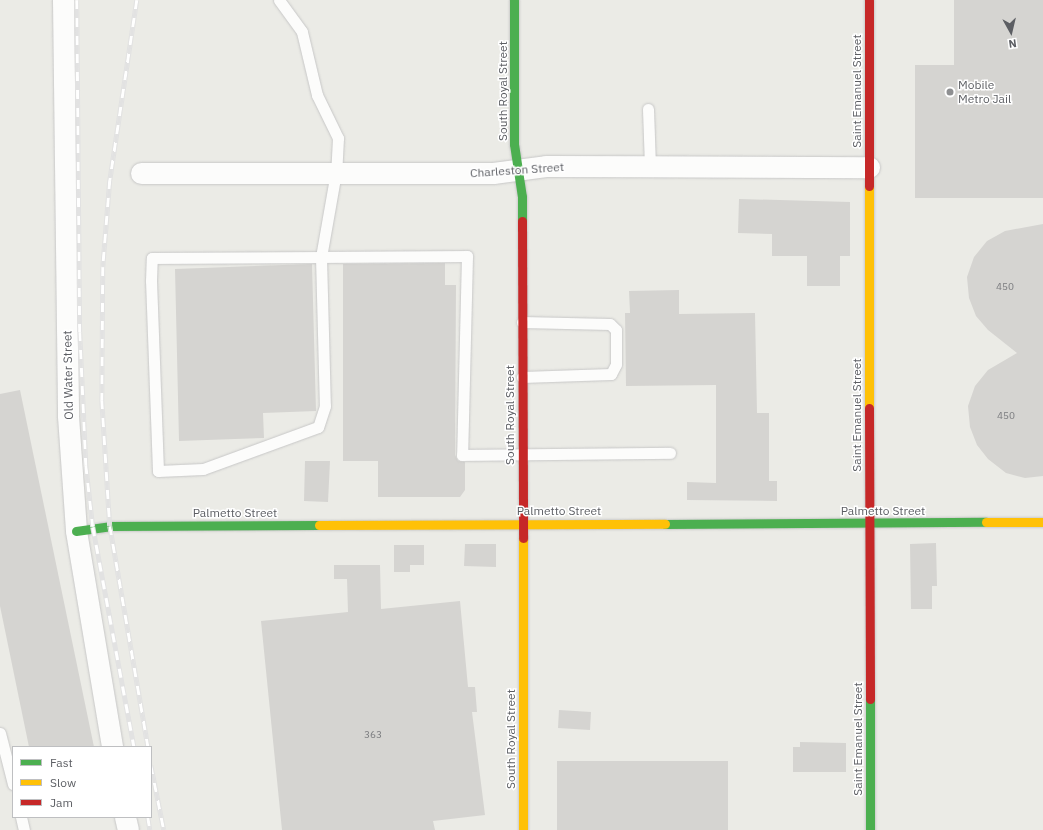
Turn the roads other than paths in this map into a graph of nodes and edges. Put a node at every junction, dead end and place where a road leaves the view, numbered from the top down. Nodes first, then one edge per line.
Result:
1 (63, 0) edge
2 (279, 0) edge
3 (514, 0) edge
4 (869, 0) edge
5 (648, 109) dead end
6 (650, 167) junction
7 (869, 167) junction
8 (518, 170) junction
9 (336, 172) junction
10 (141, 173) dead end
11 (321, 257) junction
12 (522, 322) junction
13 (522, 377) junction
14 (670, 453) dead end
15 (522, 455) junction
16 (1043, 522) edge
17 (869, 523) junction
18 (522, 524) junction
19 (76, 531) junction
20 (0, 733) edge
21 (112, 746) edge
22 (12, 780) edge
23 (21, 818) edge
24 (125, 818) edge
25 (24, 830) edge
26 (128, 830) edge
27 (523, 830) edge
28 (870, 830) edge

1 - 19 street, Old Water Street
2 - 9 lane
3 - 8 street, South Royal Street
4 - 7 street, Saint Emanuel Street
5 - 6 lane
6 - 7 street, Charleston Street
6 - 8 street, Charleston Street
7 - 17 street, Saint Emanuel Street
8 - 9 street, Charleston Street
8 - 12 street, South Royal Street
9 - 10 street, Charleston Street
9 - 11 lane
11 - 11 lane
11 - 15 lane
12 - 13 street, South Royal Street
12 - 13 lane
13 - 15 street, South Royal Street
14 - 15 lane
15 - 18 street, South Royal Street
16 - 17 street, Palmetto Street
17 - 18 street, Palmetto Street
17 - 28 street, Saint Emanuel Street
18 - 19 street, Palmetto Street
18 - 27 street, South Royal Street
19 - 21 street, Old Water Street
20 - 22 lane
23 - 25 lane
24 - 26 street

